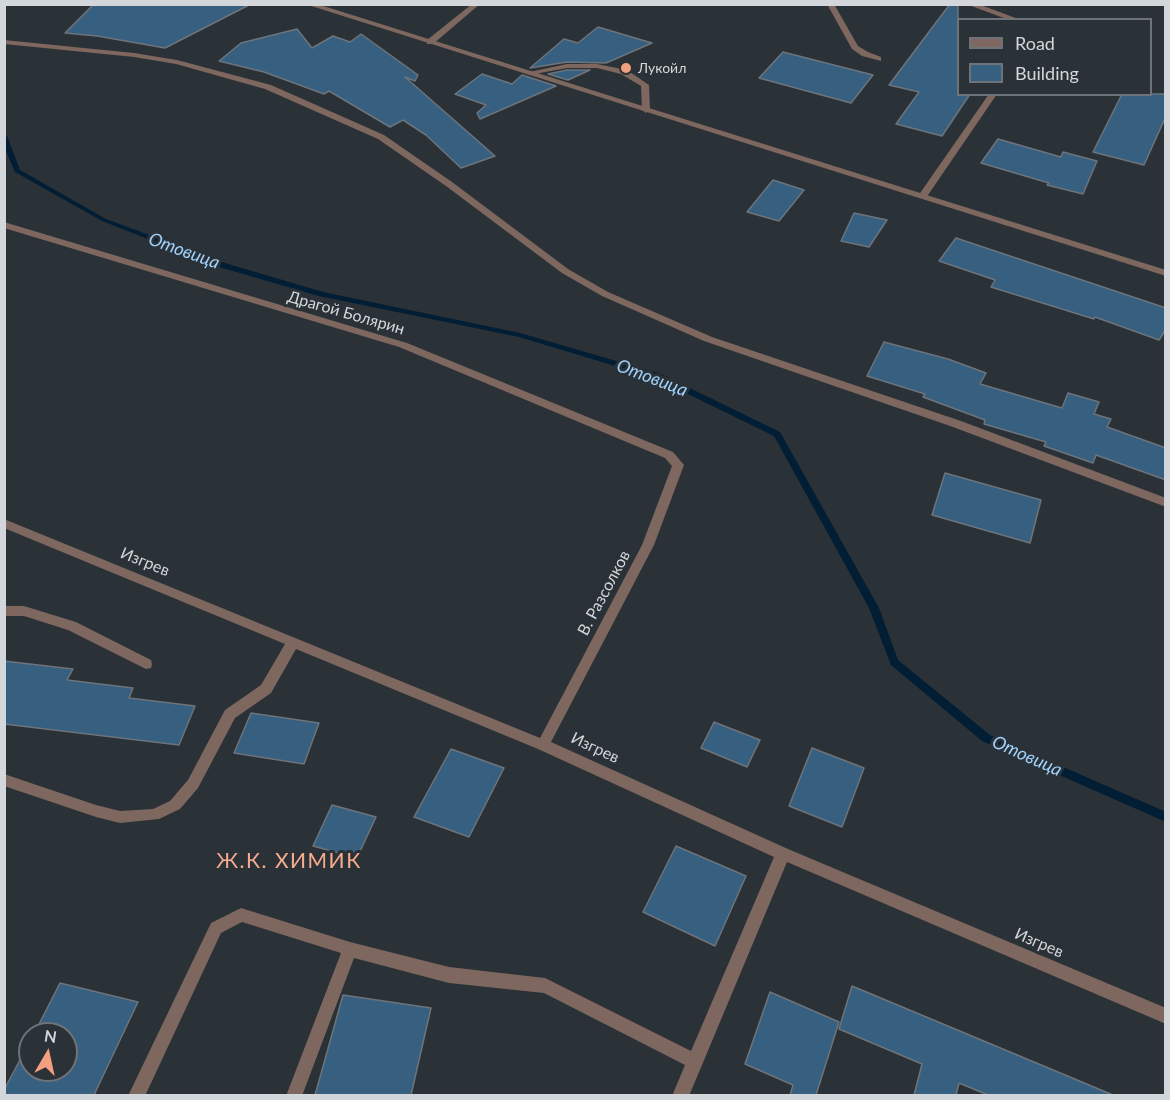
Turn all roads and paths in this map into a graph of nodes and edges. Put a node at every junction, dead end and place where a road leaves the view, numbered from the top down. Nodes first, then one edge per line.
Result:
1 (308, 4) edge
2 (477, 4) edge
3 (830, 4) edge
4 (969, 4) edge
5 (1012, 18) edge
6 (4, 42) edge
7 (430, 42) junction
8 (878, 59) dead end
9 (529, 73) junction
10 (992, 96) edge
11 (646, 110) junction
12 (923, 196) junction
13 (4, 225) edge
14 (1166, 273) edge
15 (669, 455) joint
16 (1166, 503) edge
17 (4, 523) edge
18 (4, 611) edge
19 (293, 642) junction
20 (146, 664) dead end
21 (543, 745) junction
22 (4, 780) edge
23 (783, 854) junction
24 (350, 949) junction
25 (1166, 1016) edge
26 (695, 1062) junction
27 (136, 1095) edge
28 (294, 1095) edge
29 (680, 1095) edge

1 - 7 street
2 - 7 street
3 - 8 street
4 - 5 street
6 - 16 street
7 - 9 street
9 - 11 street
9 - 11 street
10 - 12 street
11 - 12 street
12 - 14 street
13 - 15 street, Драгой Болярин
15 - 21 street, В. Разсолков
17 - 19 street, Изгрев
18 - 20 street
19 - 21 street, Изгрев
19 - 22 street
21 - 23 street, Изгрев
23 - 25 street, Изгрев
23 - 26 street
24 - 26 street
24 - 27 street
24 - 28 street
26 - 29 street

